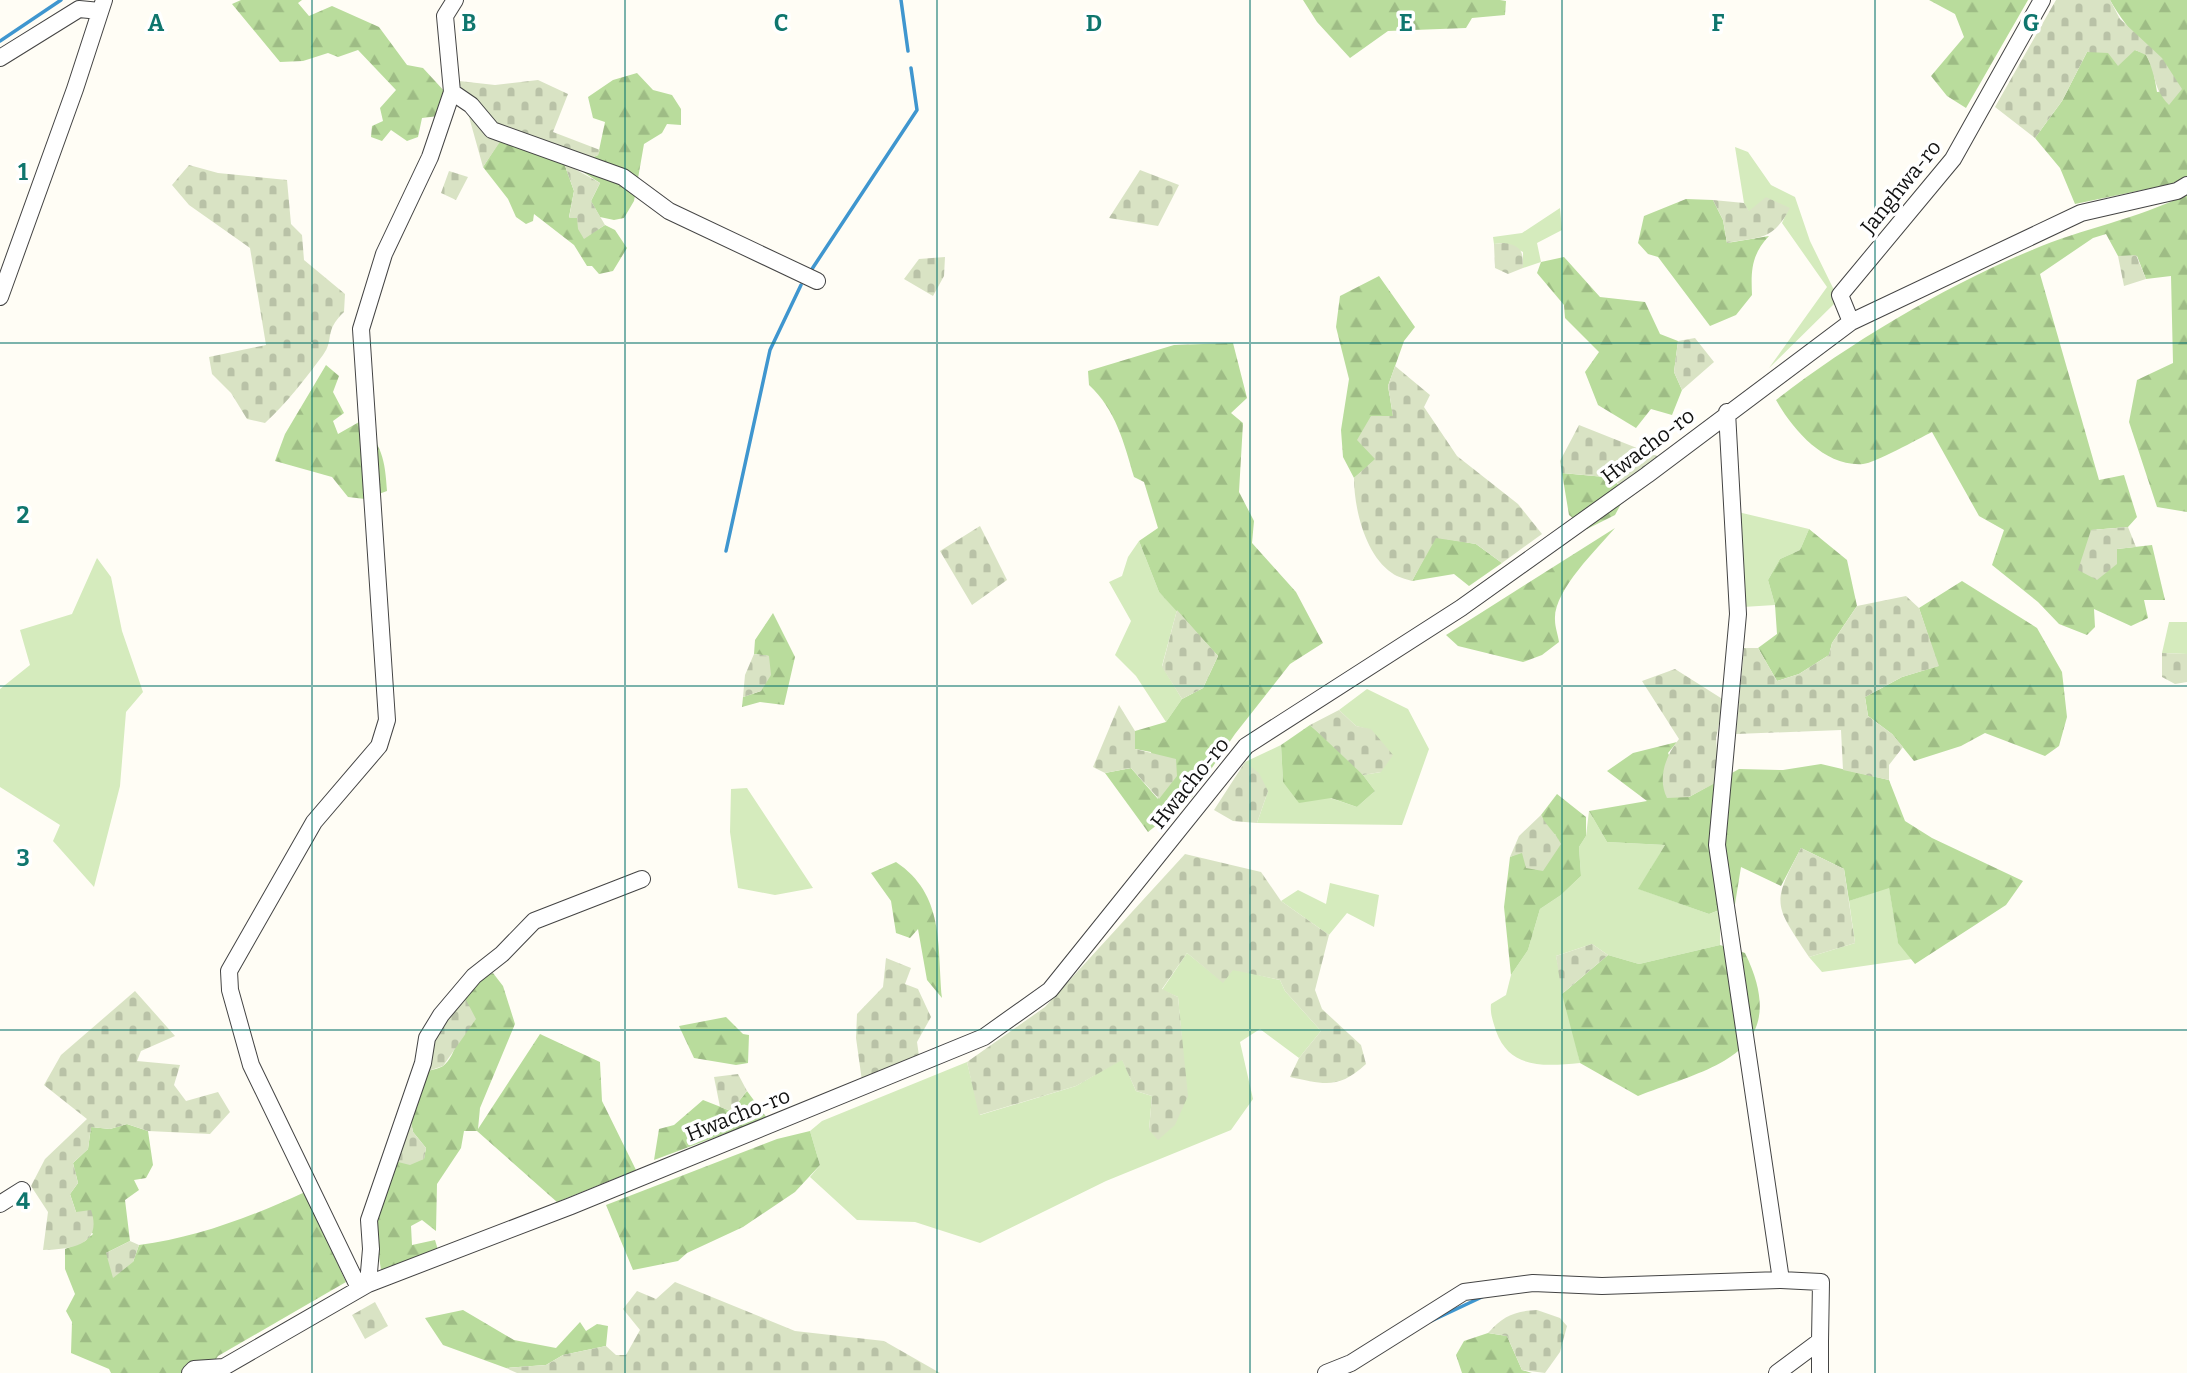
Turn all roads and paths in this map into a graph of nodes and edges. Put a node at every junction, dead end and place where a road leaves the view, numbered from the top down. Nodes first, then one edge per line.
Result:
1 (455, 0) edge
2 (2042, 0) edge
3 (102, 6) edge
4 (0, 58) edge
5 (452, 92) junction
6 (2187, 185) edge
7 (817, 281) dead end
8 (0, 297) edge
9 (1850, 322) junction
10 (1727, 412) junction
11 (642, 879) dead end
12 (22, 1190) dead end
13 (0, 1204) edge
14 (1781, 1280) junction
15 (363, 1286) junction
16 (1820, 1341) junction
17 (221, 1370) edge
18 (190, 1373) edge
19 (1325, 1373) edge
20 (1777, 1373) edge
21 (1820, 1373) edge

1 - 5 street
2 - 9 street, Janghwa-ro
3 - 4 street
3 - 8 street
5 - 7 street
5 - 15 street
6 - 9 street, Hwacho-ro
9 - 10 street, Hwacho-ro
10 - 14 street
10 - 15 street, Hwacho-ro
11 - 15 street
12 - 13 street
14 - 16 street
14 - 19 street
15 - 17 street, Hwacho-ro
16 - 20 street
16 - 21 street
17 - 18 street, Hwacho-ro

